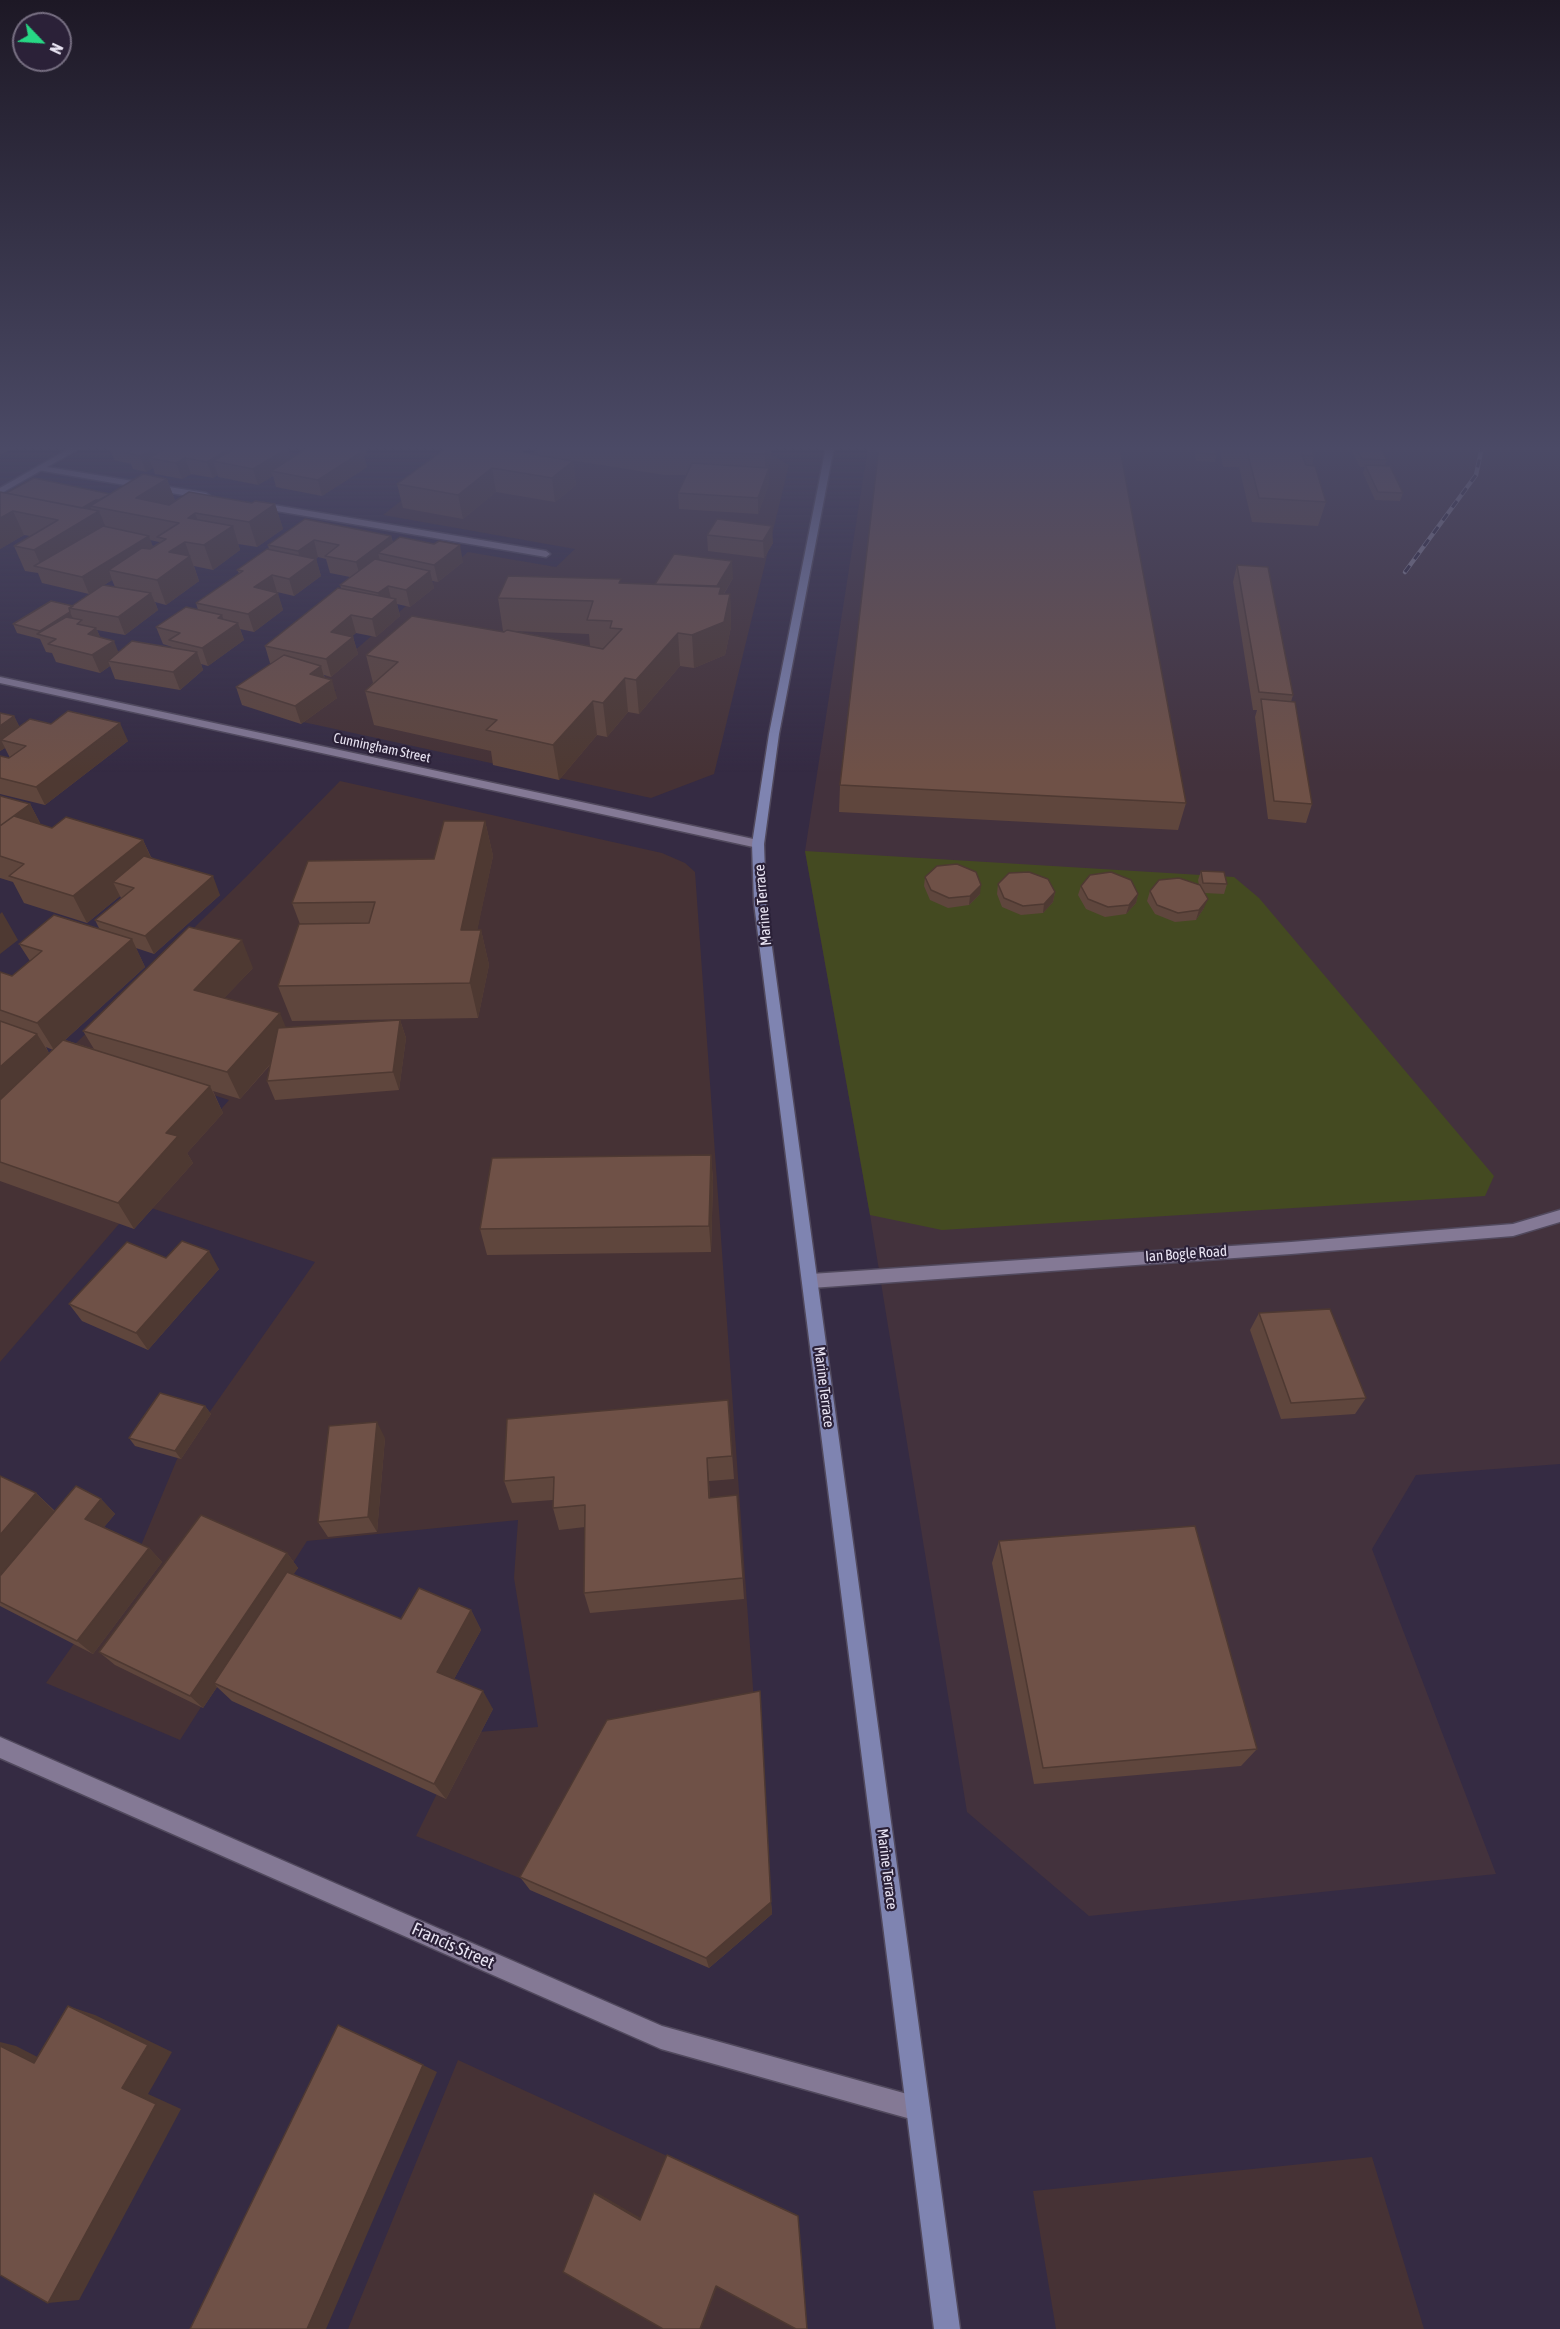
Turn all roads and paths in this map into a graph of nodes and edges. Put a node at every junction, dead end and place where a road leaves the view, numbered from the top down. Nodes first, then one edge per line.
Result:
1 (809, 556) edge
2 (0, 680) edge
3 (758, 844) junction
4 (1560, 1216) edge
5 (811, 1281) junction
6 (0, 1748) edge
7 (918, 2109) junction
8 (947, 2329) edge

1 - 3 main road, Marine Terrace
2 - 3 street, Cunningham Street
3 - 5 main road, Marine Terrace
4 - 5 street, Ian Bogle Road
5 - 7 main road, Marine Terrace
6 - 7 street, Francis Street
7 - 8 main road, Marine Terrace

